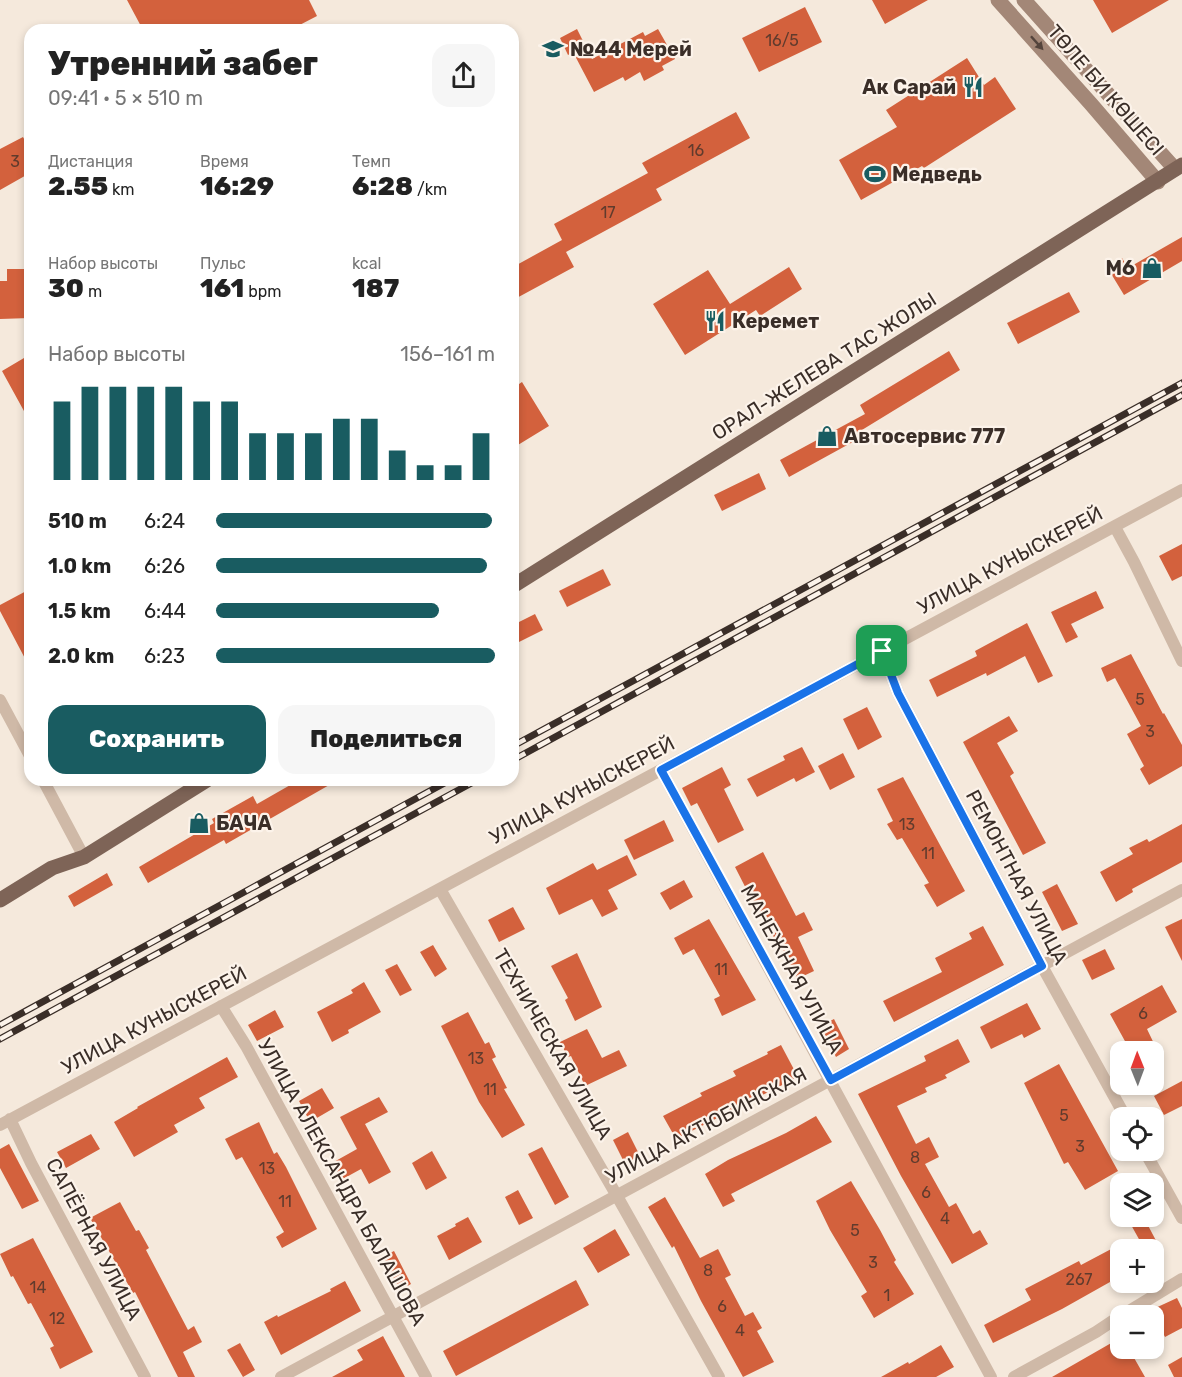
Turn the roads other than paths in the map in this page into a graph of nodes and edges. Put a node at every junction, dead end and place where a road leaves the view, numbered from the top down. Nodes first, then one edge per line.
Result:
1 (998, 0) edge
2 (1024, 0) edge
3 (1178, 167) edge
4 (1158, 182) junction
5 (1182, 490) edge
6 (1114, 526) junction
7 (519, 582) edge
8 (882, 651) junction
9 (1182, 661) edge
10 (0, 700) edge
11 (24, 745) edge
12 (661, 770) junction
13 (46, 786) edge
14 (197, 786) edge
15 (84, 857) junction
16 (440, 889) junction
17 (1182, 890) edge
18 (0, 900) edge
19 (1042, 966) junction
20 (221, 1006) junction
21 (831, 1080) junction
22 (1120, 1107) edge
23 (5, 1122) edge
24 (1150, 1161) edge
25 (617, 1196) junction
26 (1182, 1218) edge
27 (1182, 1279) edge
28 (1139, 1305) edge
29 (393, 1316) junction
30 (1110, 1323) edge
31 (145, 1377) edge
32 (280, 1377) edge
33 (426, 1377) edge
34 (719, 1377) edge
35 (991, 1377) edge
36 (1014, 1377) edge

1 -> 4 main road, ТӨЛЕ БИ КӨШЕСІ
2 - 3 main road, ТӨЛЕ БИ КӨШЕСІ
3 - 4 main road, ОРАЛ-ЖЕЛЕВА ТАС ЖОЛЫ
4 - 7 main road, ОРАЛ-ЖЕЛЕВА ТАС ЖОЛЫ
5 - 6 street, УЛИЦА КУНЫСКЕРЕЙ
6 - 8 street, УЛИЦА КУНЫСКЕРЕЙ
6 - 9 street
8 - 12 street, УЛИЦА КУНЫСКЕРЕЙ
8 - 19 street, РЕМОНТНАЯ УЛИЦА
10 - 11 street
12 - 16 street, УЛИЦА КУНЫСКЕРЕЙ
12 - 21 street, МАНЕЖНАЯ УЛИЦА
13 - 15 street
14 - 15 main road
15 - 18 main road
16 - 20 street, УЛИЦА КУНЫСКЕРЕЙ
16 - 25 street, ТЕХНИЧЕСКАЯ УЛИЦА
17 - 19 street, УЛИЦА АКТЮБИНСКАЯ
19 - 21 street, УЛИЦА АКТЮБИНСКАЯ
19 - 22 street, РЕМОНТНАЯ УЛИЦА
20 - 23 street, УЛИЦА КУНЫСКЕРЕЙ
20 - 29 street, УЛИЦА АЛЕКСАНДРА БАЛАШОВА
21 - 25 street, УЛИЦА АКТЮБИНСКАЯ
21 - 35 street, МАНЕЖНАЯ УЛИЦА
23 - 31 street, САПЁРНАЯ УЛИЦА
24 - 26 street
25 - 29 street, УЛИЦА АКТЮБИНСКАЯ
25 - 34 street, ТЕХНИЧЕСКАЯ УЛИЦА
27 - 28 street
29 - 32 street, УЛИЦА АКТЮБИНСКАЯ
29 - 33 street, УЛИЦА АЛЕКСАНДРА БАЛАШОВА
30 - 36 street

